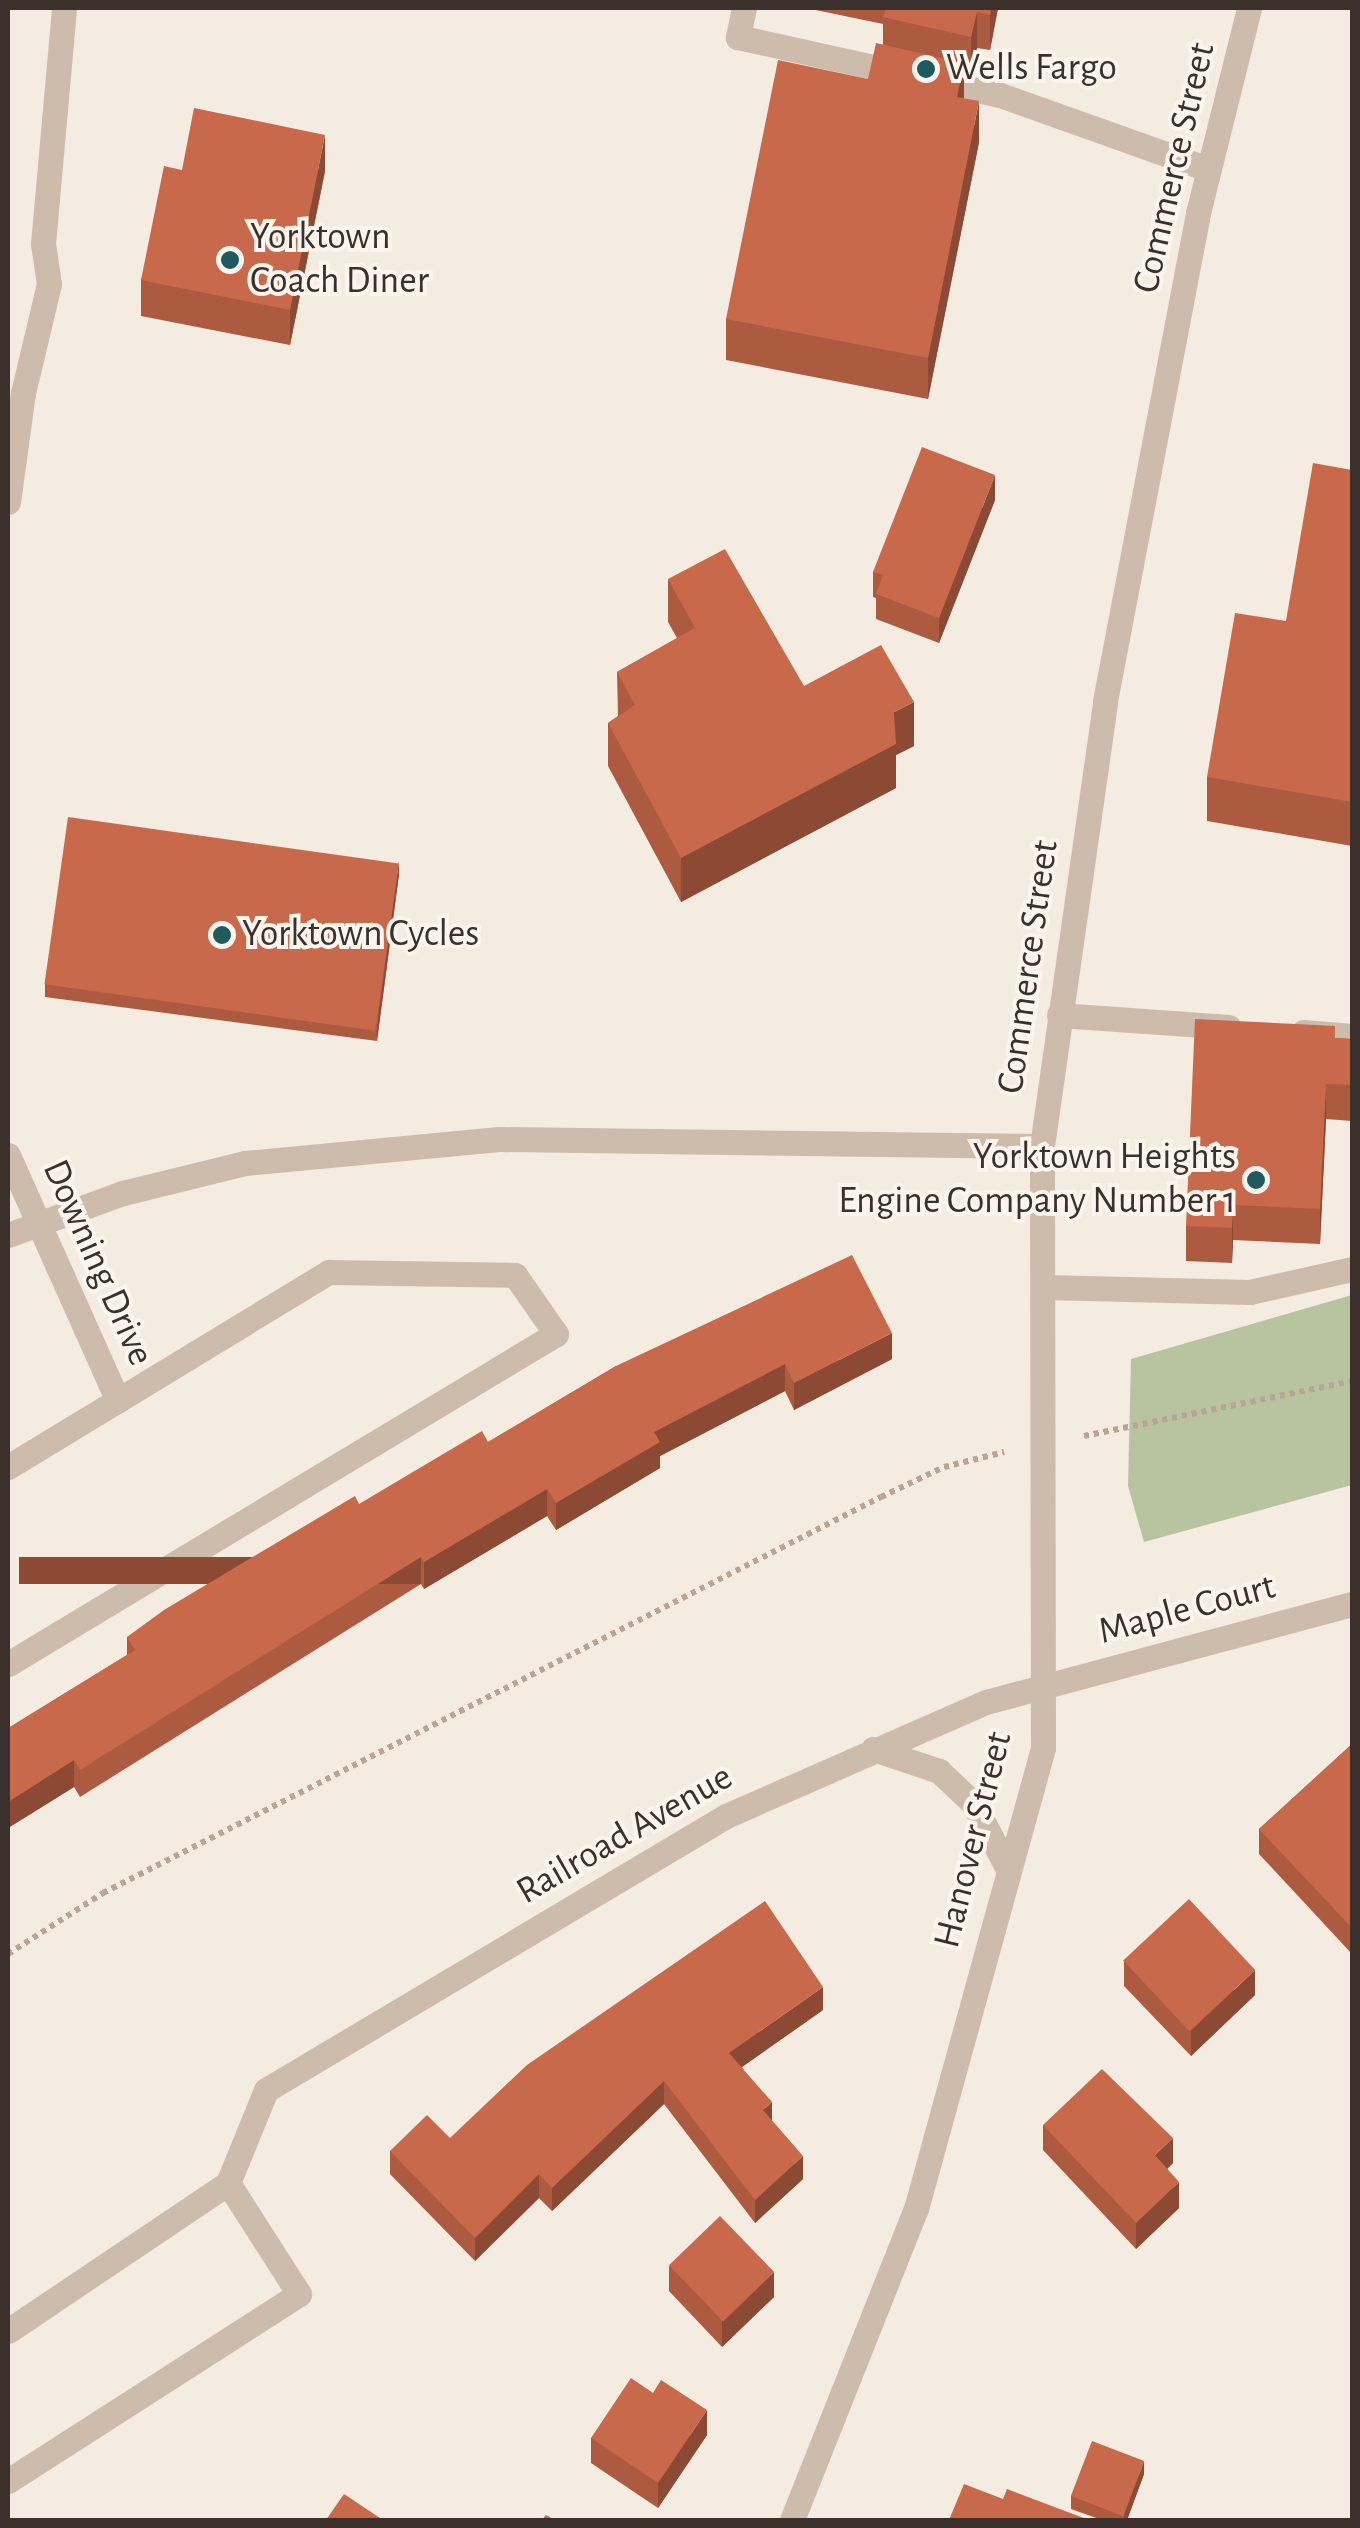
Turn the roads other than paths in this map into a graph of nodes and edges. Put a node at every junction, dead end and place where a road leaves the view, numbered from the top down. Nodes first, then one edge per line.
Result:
1 (64, 8) edge
2 (744, 8) edge
3 (1249, 8) edge
4 (1208, 169) junction
5 (13, 417) edge
6 (8, 502) edge
7 (1059, 1015) junction
8 (1352, 1036) edge
9 (1042, 1146) junction
10 (8, 1155) edge
11 (38, 1224) junction
12 (8, 1235) edge
13 (1352, 1269) edge
14 (1044, 1288) junction
15 (118, 1401) junction
16 (8, 1468) edge
17 (1352, 1604) edge
18 (8, 1664) edge
19 (1041, 1687) junction
20 (872, 1749) junction
21 (1008, 1868) junction
22 (228, 2183) junction
23 (8, 2330) edge
24 (8, 2481) edge
25 (792, 2520) edge

1 - 5 street
2 - 4 street
3 - 4 street, Commerce Street
4 - 7 street, Commerce Street
5 - 6 street
7 - 8 street
7 - 9 street, Commerce Street
9 - 11 street, Commerce Street
9 - 14 street, Hanover Street
10 - 11 street, Downing Drive
11 - 12 street, Commerce Street
11 - 15 street, Downing Drive
13 - 14 street
14 - 19 street, Hanover Street
15 - 16 street
15 - 18 street
17 - 19 street, Maple Court
19 - 20 street, Railroad Avenue
19 - 21 street, Hanover Street
20 - 21 street
20 - 22 street, Railroad Avenue
21 - 25 street, Hanover Street
22 - 23 street
22 - 24 street

